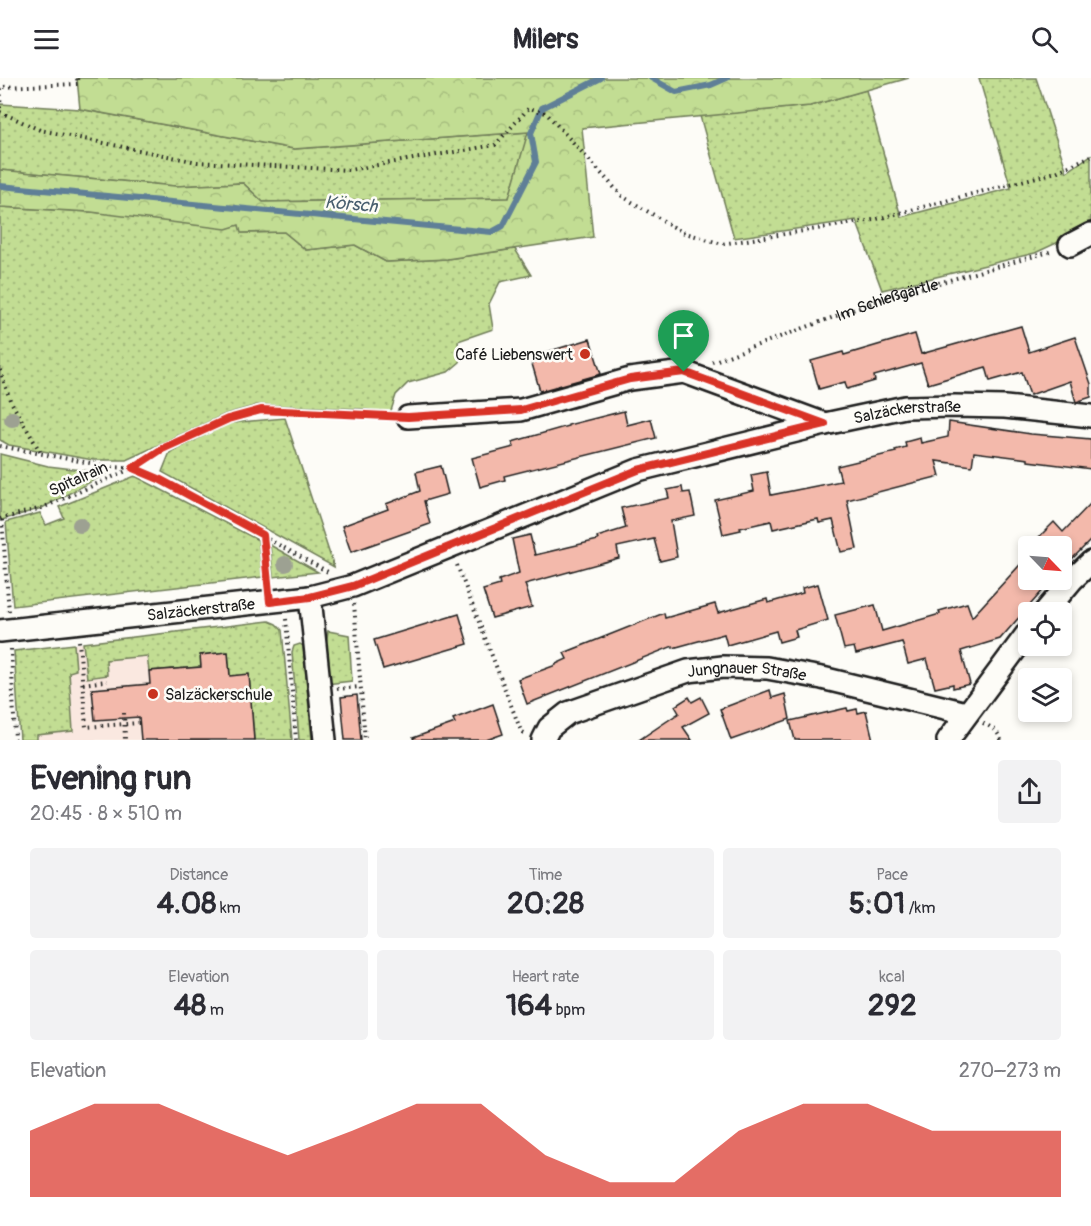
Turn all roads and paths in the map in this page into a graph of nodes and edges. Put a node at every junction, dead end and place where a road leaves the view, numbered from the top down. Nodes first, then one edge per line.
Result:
1 (77, 78) edge
2 (0, 110) edge
3 (1091, 156) edge
4 (1091, 234) edge
5 (1070, 245) joint
6 (0, 370) edge
7 (684, 372) junction
8 (1091, 416) edge
9 (408, 417) joint
10 (825, 424) junction
11 (0, 446) edge
12 (42, 455) junction
13 (133, 468) junction
14 (1, 520) edge
15 (263, 535) junction
16 (450, 548) junction
17 (1091, 562) edge
18 (353, 586) junction
19 (7, 588) dead end
20 (310, 597) junction
21 (277, 601) junction
22 (1053, 602) edge
23 (78, 622) junction
24 (5, 630) edge
25 (1018, 645) edge
26 (107, 681) dead end
27 (83, 684) junction
28 (124, 712) dead end
29 (966, 713) junction
30 (139, 723) dead end
31 (125, 724) junction
32 (536, 738) edge
33 (13, 740) edge
34 (126, 740) edge
35 (296, 740) edge
36 (325, 740) edge
37 (365, 740) edge
38 (948, 740) edge

1 - 2 path
2 - 3 path
4 - 5 street
5 - 7 path, Im Schießgärtle
6 - 12 path
7 - 9 street
7 - 10 street
8 - 10 street, Salzäckerstraße
9 - 13 path
10 - 16 street, Salzäckerstraße
11 - 12 path
12 - 13 path
13 - 14 path, Spitalrain
13 - 15 path, Spitalrain
14 - 19 path
15 - 18 path, Spitalrain
15 - 21 path
16 - 18 street, Salzäckerstraße
16 - 32 path
17 - 22 street
18 - 20 street, Salzäckerstraße
18 - 37 path
20 - 21 street, Salzäckerstraße
20 - 36 street
21 - 23 street, Salzäckerstraße
21 - 35 path
23 - 24 street, Salzäckerstraße
23 - 27 path
24 - 33 path
25 - 29 street
26 - 27 path
27 - 31 path
28 - 31 path
29 - 32 street, Jungnauer Straße
29 - 38 street
30 - 31 path
31 - 34 path

